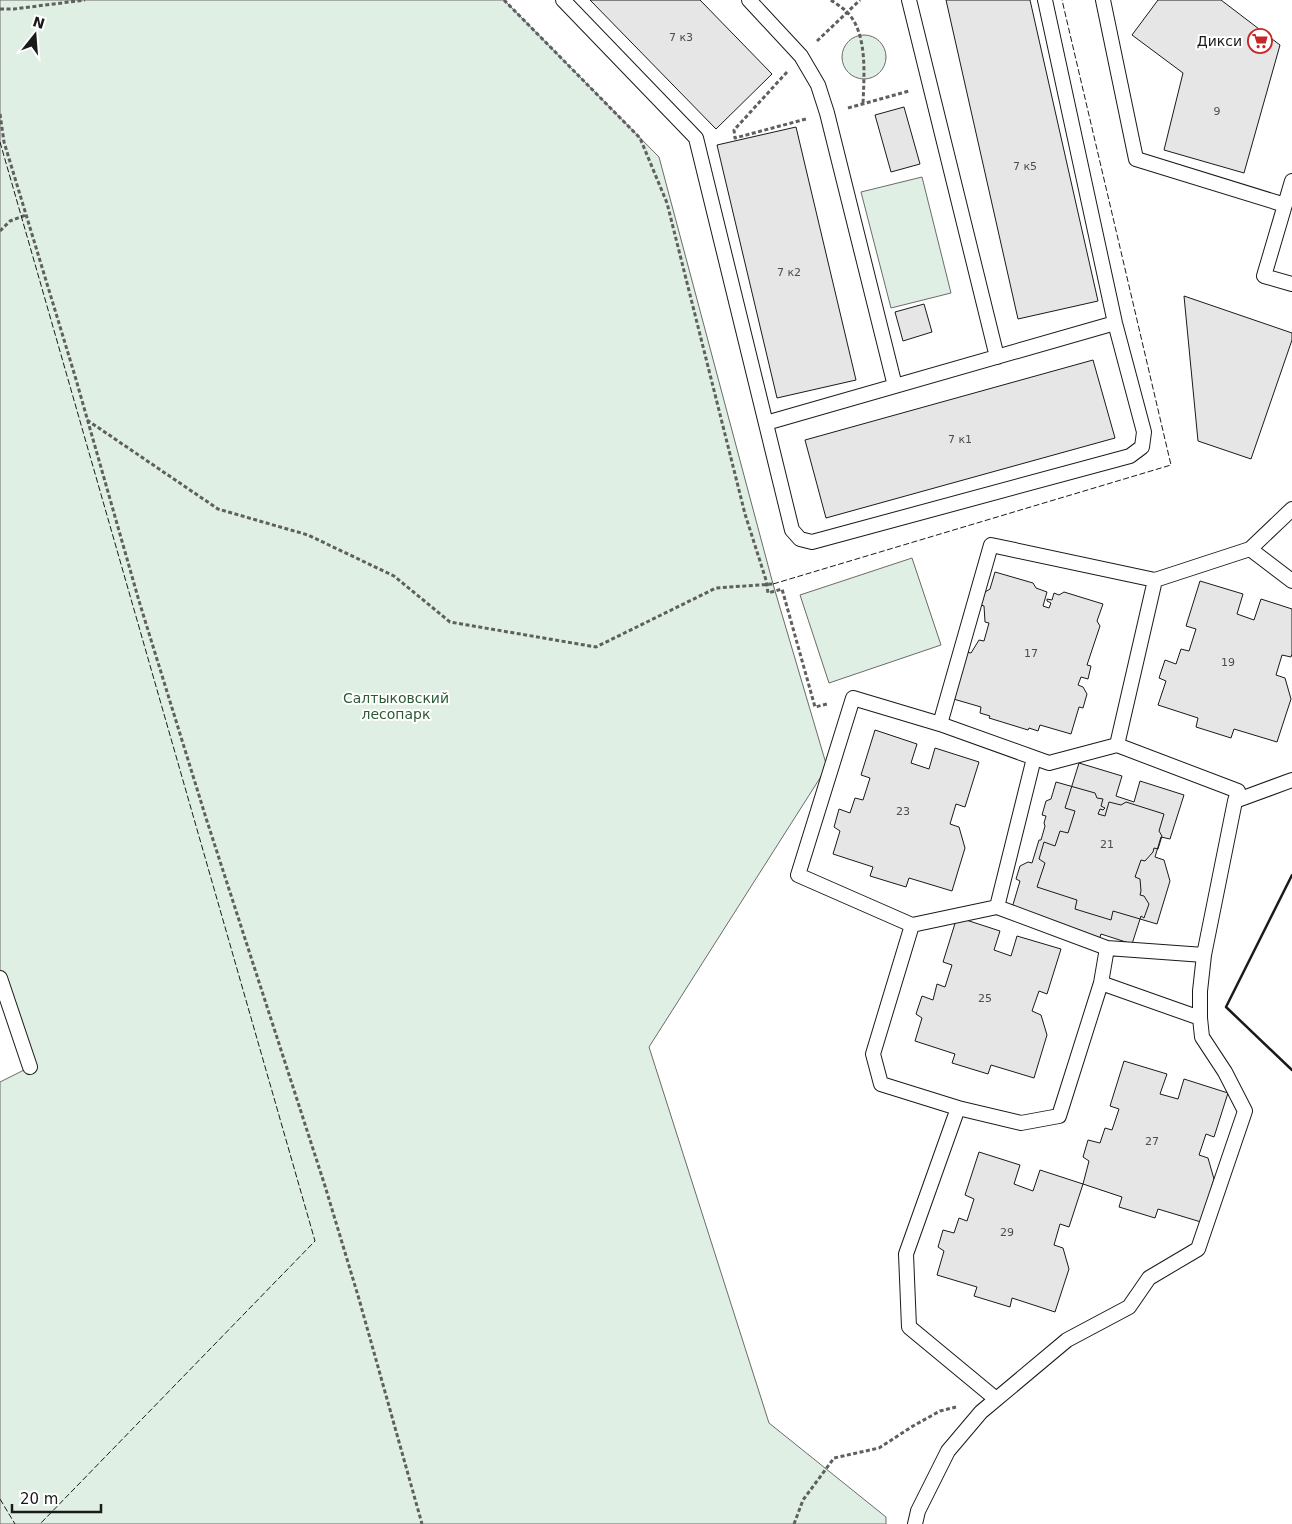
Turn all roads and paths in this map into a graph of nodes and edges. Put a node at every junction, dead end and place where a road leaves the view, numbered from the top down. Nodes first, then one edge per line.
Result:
1 (85, 0) edge
2 (504, 0) edge
3 (563, 0) edge
4 (749, 0) edge
5 (831, 0) edge
6 (909, 0) edge
7 (1045, 0) edge
8 (1103, 0) edge
9 (0, 9) edge
10 (930, 85) junction
11 (0, 114) edge
12 (1292, 181) edge
13 (1285, 205) junction
14 (26, 215) junction
15 (0, 231) edge
16 (1292, 284) edge
17 (1115, 323) junction
18 (997, 357) junction
19 (895, 386) junction
20 (87, 420) junction
21 (766, 423) junction
22 (1292, 509) edge
23 (1250, 549) junction
24 (1155, 580) junction
25 (1292, 581) edge
26 (773, 584) dead end
27 (852, 698) junction
28 (940, 724) junction
29 (1117, 745) junction
30 (1034, 758) junction
31 (1292, 780) edge
32 (1235, 801) junction
33 (997, 907) junction
34 (912, 925) junction
35 (1107, 948) junction
36 (1204, 955) junction
37 (0, 978) edge
38 (1101, 983) junction
39 (1200, 1018) junction
40 (30, 1068) dead end
41 (958, 1108) junction
42 (996, 1399) junction
43 (958, 1407) dead end
44 (422, 1524) edge
45 (794, 1524) edge
46 (915, 1524) edge

1 - 9 path
2 - 27 path
3 - 21 lane
4 - 19 lane
5 - 10 path
6 - 10 lane
7 - 17 lane
8 - 13 lane
10 - 18 lane
11 - 14 path
12 - 13 lane
13 - 16 lane
14 - 15 path
14 - 20 path
17 - 18 lane
17 - 21 lane
18 - 19 lane
19 - 21 lane
20 - 26 path
20 - 44 path
22 - 23 lane
23 - 24 lane
23 - 25 lane
24 - 28 lane
24 - 29 lane
27 - 28 lane
27 - 34 lane
28 - 30 lane
29 - 30 lane
29 - 32 lane
30 - 33 lane
31 - 32 lane
32 - 36 lane
33 - 34 lane
33 - 35 lane
34 - 41 lane
35 - 36 lane
35 - 38 lane
36 - 39 lane
37 - 40 lane
38 - 39 lane
38 - 41 lane
39 - 42 lane
41 - 42 lane
42 - 46 lane
43 - 45 path

